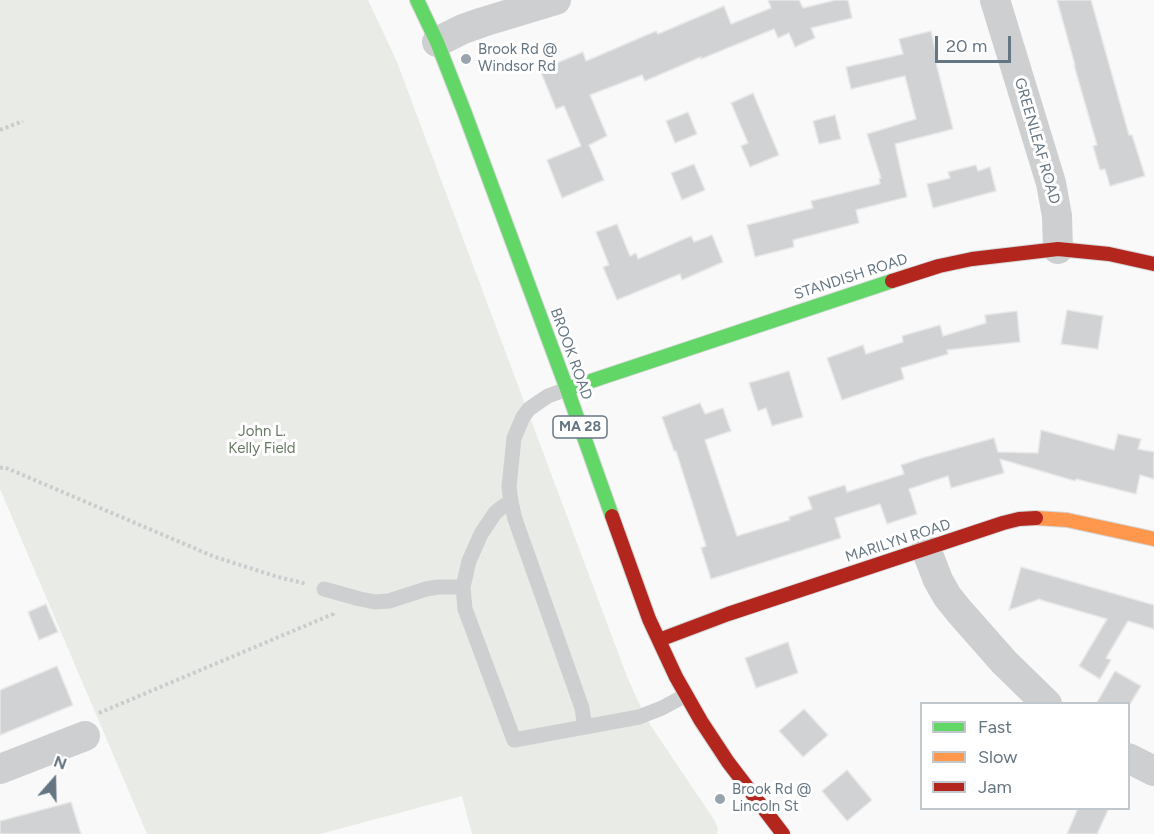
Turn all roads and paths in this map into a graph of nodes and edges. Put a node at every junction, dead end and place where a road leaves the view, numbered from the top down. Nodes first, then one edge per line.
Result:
1 (417, 0) edge
2 (556, 0) edge
3 (995, 0) edge
4 (437, 42) junction
5 (23, 121) dead end
6 (0, 130) edge
7 (1058, 249) junction
8 (1154, 264) edge
9 (567, 389) junction
10 (0, 468) edge
11 (511, 502) junction
12 (1154, 539) edge
13 (926, 549) junction
14 (463, 587) junction
15 (324, 589) joint
16 (344, 594) junction
17 (659, 640) junction
18 (686, 695) junction
19 (1045, 702) edge
20 (585, 727) junction
21 (85, 736) joint
22 (1130, 759) edge
23 (0, 769) edge
24 (1154, 771) edge
25 (783, 834) edge

1 - 4 street, BROOK ROAD / MA 28
2 - 4 street
3 - 7 street, GREENLEAF ROAD
4 - 9 street, BROOK ROAD / MA 28
5 - 6 path
7 - 8 street, STANDISH ROAD
7 - 9 street, STANDISH ROAD
9 - 11 lane
9 - 17 street, BROOK ROAD / MA 28
10 - 15 path
11 - 14 lane
11 - 20 lane
12 - 13 street, MARILYN ROAD
13 - 17 street, MARILYN ROAD
13 - 19 street
14 - 16 lane
14 - 20 lane
15 - 16 lane
16 - 21 path
17 - 18 street, BROOK ROAD / MA 28
18 - 20 lane
18 - 25 street, BROOK ROAD / MA 28
21 - 23 street
22 - 24 street

